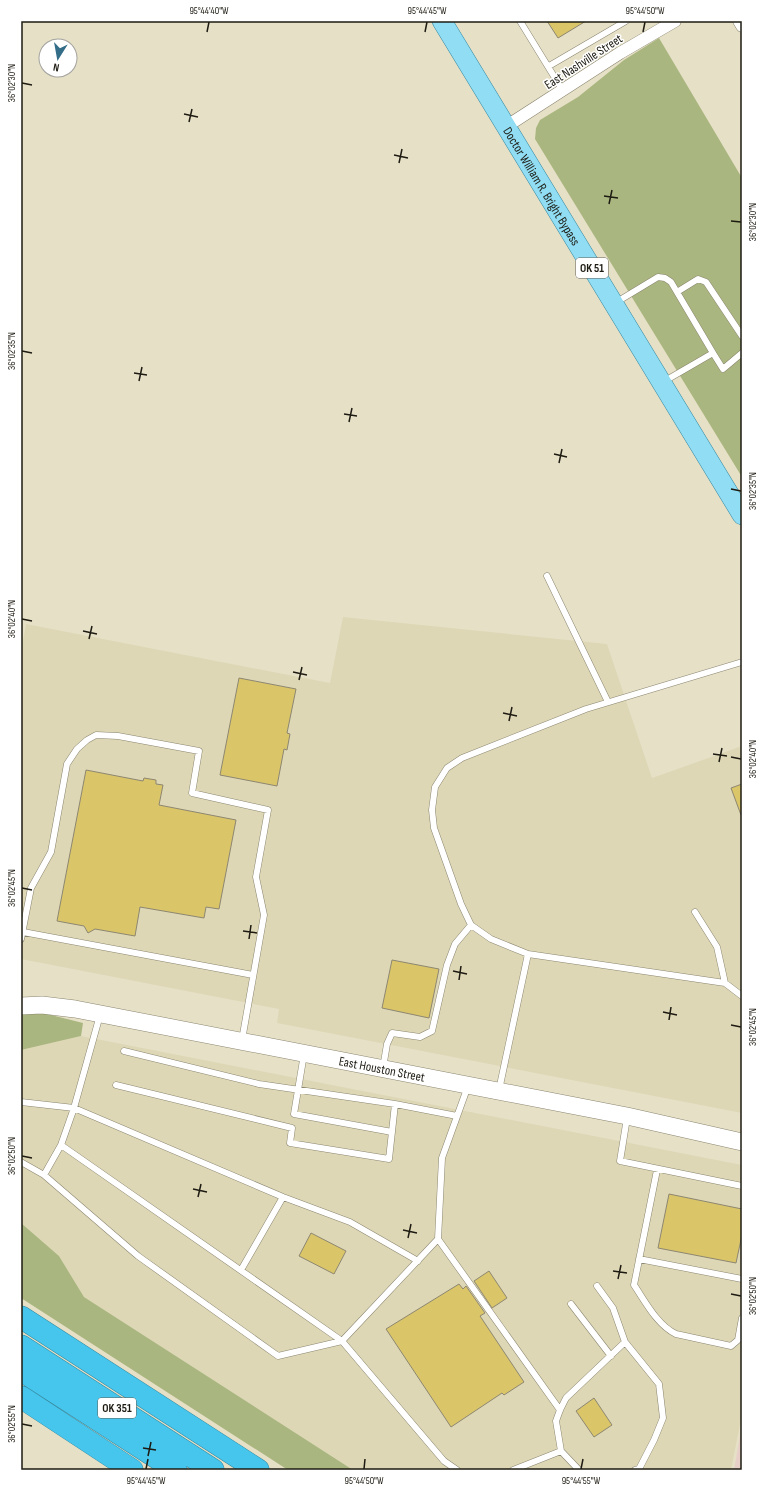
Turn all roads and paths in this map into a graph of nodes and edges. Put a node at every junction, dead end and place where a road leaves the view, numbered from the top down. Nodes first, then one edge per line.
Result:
1 (442, 21) edge
2 (520, 21) edge
3 (626, 21) edge
4 (675, 21) edge
5 (739, 21) edge
6 (742, 26) edge
7 (549, 66) junction
8 (562, 91) junction
9 (507, 126) junction
10 (677, 292) junction
11 (614, 304) junction
12 (742, 336) edge
13 (713, 353) junction
14 (742, 353) edge
15 (662, 383) junction
16 (740, 509) edge
17 (547, 576) dead end
18 (742, 662) edge
19 (608, 702) junction
20 (695, 912) dead end
21 (471, 925) junction
22 (23, 932) junction
23 (21, 939) edge
24 (528, 954) junction
25 (253, 975) junction
26 (725, 983) junction
27 (742, 996) edge
28 (22, 1004) edge
29 (100, 1014) junction
30 (242, 1042) junction
31 (124, 1051) dead end
32 (304, 1054) junction
33 (383, 1070) junction
34 (116, 1085) dead end
35 (468, 1086) junction
36 (298, 1089) junction
37 (498, 1092) junction
38 (21, 1102) edge
39 (395, 1104) junction
40 (74, 1108) junction
41 (294, 1114) junction
42 (457, 1116) junction
43 (627, 1116) junction
44 (292, 1128) junction
45 (392, 1132) junction
46 (742, 1142) edge
47 (61, 1145) junction
48 (21, 1162) edge
49 (657, 1170) junction
50 (44, 1175) junction
51 (742, 1186) edge
52 (283, 1197) junction
53 (438, 1239) junction
54 (639, 1259) junction
55 (418, 1261) junction
56 (241, 1270) junction
57 (742, 1279) edge
58 (597, 1286) dead end
59 (571, 1304) dead end
60 (21, 1317) edge
61 (742, 1318) edge
62 (342, 1341) junction
63 (625, 1342) junction
64 (21, 1346) edge
65 (611, 1356) junction
66 (21, 1370) edge
67 (21, 1398) edge
68 (21, 1405) edge
69 (560, 1410) junction
70 (44, 1413) junction
71 (561, 1451) junction
72 (132, 1470) edge
73 (176, 1470) edge
74 (213, 1470) edge
75 (258, 1470) edge
76 (457, 1470) edge
77 (513, 1470) edge
78 (579, 1470) edge
79 (635, 1470) edge

1 - 9 main road, Doctor William R. Bright Bypass / OK 51
2 - 7 lane
3 - 7 lane
4 - 8 street, East Nashville Street
5 - 6 street
7 - 8 lane
8 - 9 street, East Nashville Street
9 - 11 main road, Doctor William R. Bright Bypass / OK 51
10 - 11 lane
10 - 12 lane
10 - 13 lane
11 - 15 main road, Doctor William R. Bright Bypass / OK 51
13 - 14 lane
13 - 15 lane
15 - 16 main road, Doctor William R. Bright Bypass / OK 51
17 - 19 lane
18 - 19 lane
19 - 21 lane
20 - 26 lane
21 - 24 lane
21 - 33 lane
22 - 23 lane
22 - 25 lane
22 - 25 lane
24 - 26 lane
24 - 37 lane
25 - 30 lane
26 - 27 lane
28 - 29 street, East Houston Street
29 - 30 street, East Houston Street
29 - 40 lane
30 - 32 street, East Houston Street
31 - 36 lane
32 - 33 street, East Houston Street
32 - 36 lane
33 - 35 street, East Houston Street
34 - 44 lane
35 - 37 street, East Houston Street
35 - 42 lane
36 - 39 lane
36 - 41 lane
37 - 43 street, East Houston Street
38 - 40 lane
39 - 42 lane
39 - 45 lane
40 - 47 lane
40 - 52 lane
41 - 44 lane
41 - 45 lane
42 - 53 lane
43 - 46 street, East Houston Street
43 - 49 lane
44 - 45 lane
47 - 50 lane
47 - 56 lane
48 - 50 lane
49 - 51 lane
49 - 54 lane
50 - 62 lane
52 - 55 lane
52 - 56 lane
53 - 55 lane
53 - 69 lane
54 - 57 lane
54 - 61 lane
55 - 62 lane
56 - 62 lane
58 - 63 lane
59 - 65 lane
60 - 75 highway
62 - 76 lane
63 - 65 lane
63 - 79 lane
64 - 74 highway, OK 351
65 - 69 lane
66 - 73 highway, OK 351
67 - 70 highway
68 - 70 highway
69 - 71 lane
70 - 72 highway
71 - 77 lane
71 - 78 lane

